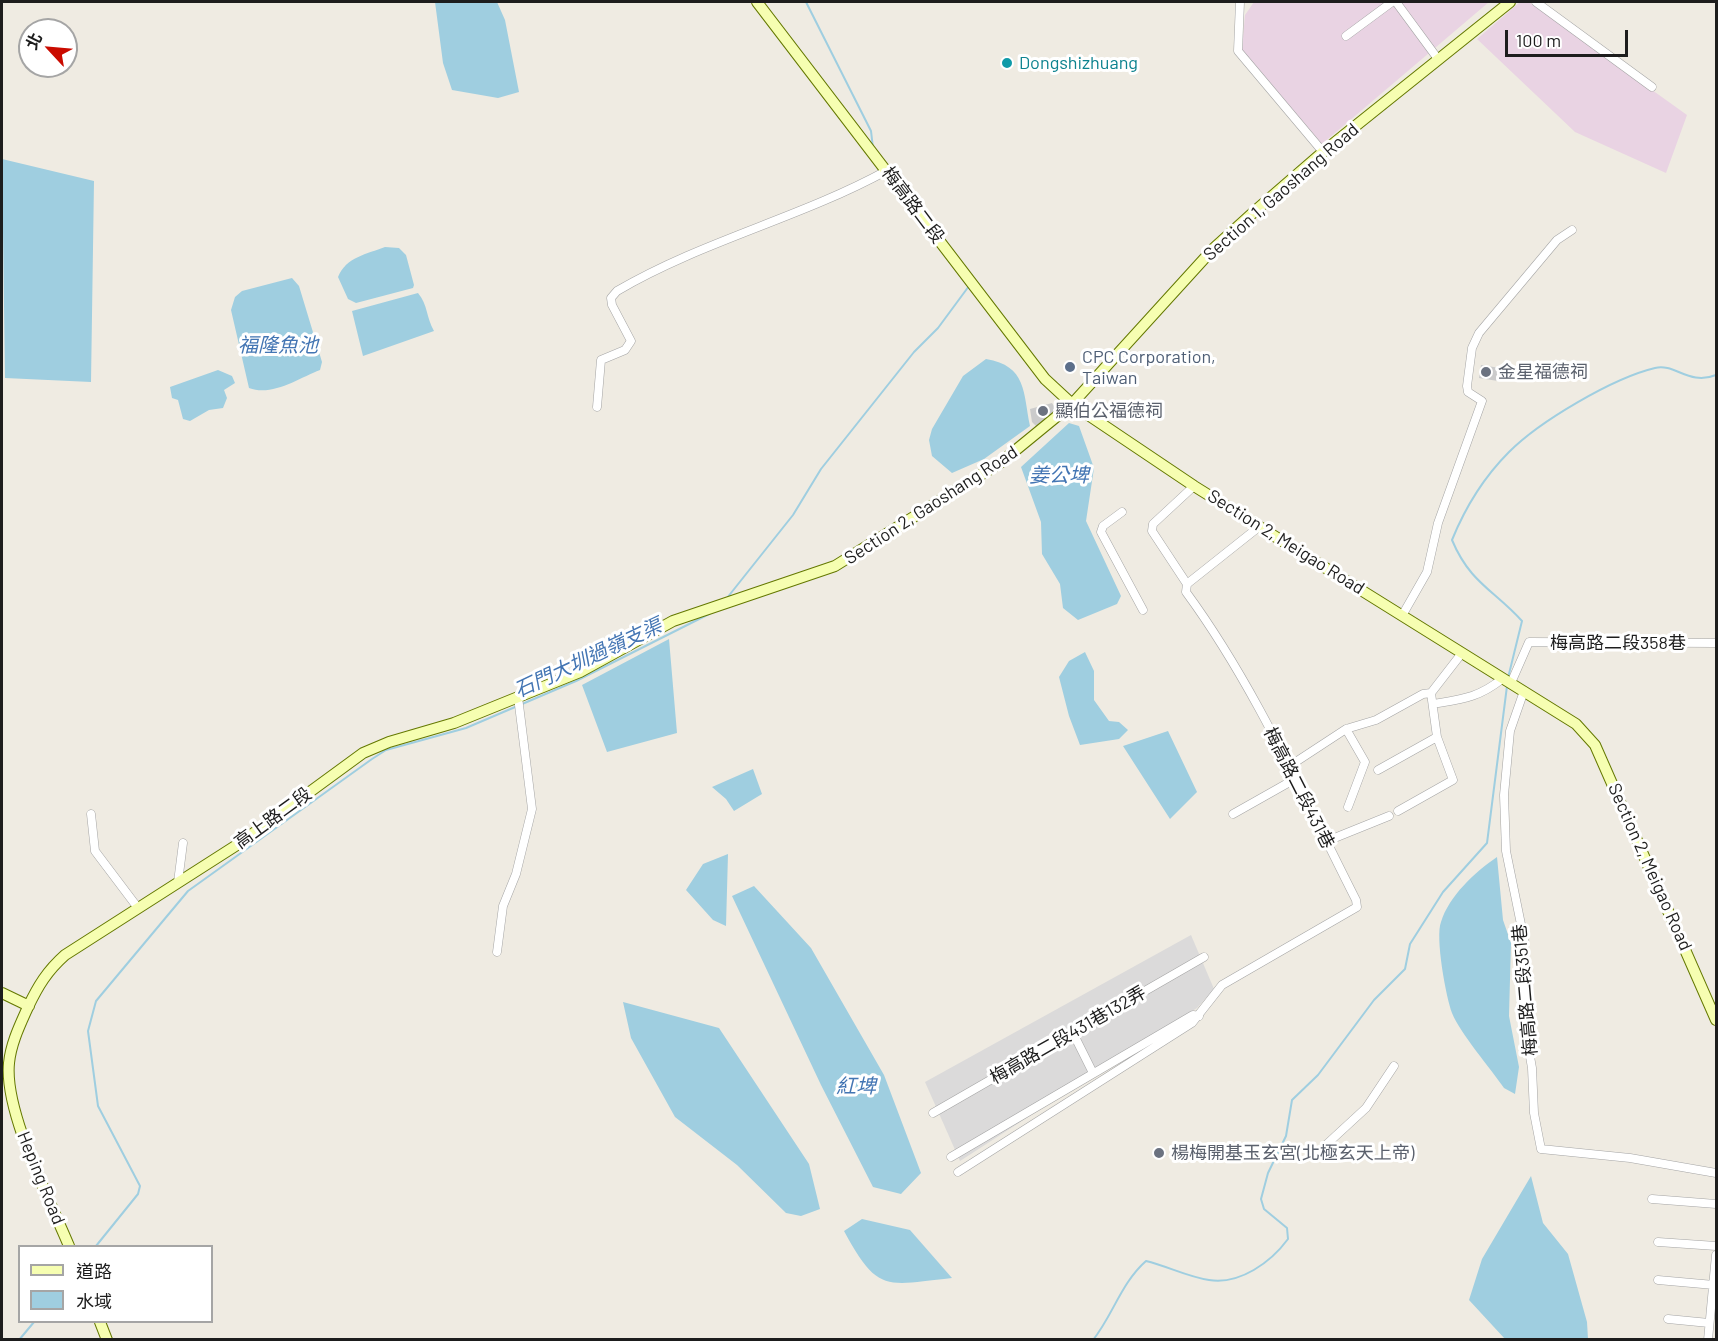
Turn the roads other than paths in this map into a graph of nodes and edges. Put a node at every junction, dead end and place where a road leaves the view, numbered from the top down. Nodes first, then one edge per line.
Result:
1 (757, 2) edge
2 (1240, 2) edge
3 (1394, 2) edge
4 (1510, 2) edge
5 (1536, 2) edge
6 (1346, 36) dead end
7 (1438, 59) junction
8 (1652, 87) dead end
9 (1323, 152) junction
10 (883, 173) junction
11 (1572, 230) dead end
12 (1072, 404) junction
13 (597, 407) dead end
14 (1194, 486) junction
15 (1122, 512) dead end
16 (1260, 526) junction
17 (1187, 584) junction
18 (1143, 610) dead end
19 (1403, 614) junction
20 (1716, 643) edge
21 (1462, 653) junction
22 (1506, 681) junction
23 (1524, 691) junction
24 (1431, 693) junction
25 (518, 699) junction
26 (1433, 704) junction
27 (1346, 729) junction
28 (1437, 736) junction
29 (1288, 766) junction
30 (1378, 770) dead end
31 (1295, 779) junction
32 (1348, 807) dead end
33 (1398, 811) dead end
34 (91, 814) dead end
35 (1233, 814) dead end
36 (1389, 816) dead end
37 (1327, 841) junction
38 (183, 843) dead end
39 (178, 882) junction
40 (138, 908) junction
41 (496, 952) dead end
42 (1204, 957) dead end
43 (2, 993) edge
44 (29, 1006) junction
45 (1198, 1016) junction
46 (1716, 1020) edge
47 (1073, 1033) junction
48 (1394, 1066) dead end
49 (1093, 1073) junction
50 (933, 1113) dead end
51 (1315, 1155) dead end
52 (951, 1157) dead end
53 (958, 1173) dead end
54 (1716, 1173) edge
55 (1652, 1198) dead end
56 (1716, 1204) edge
57 (1658, 1242) dead end
58 (69, 1245) edge
59 (1716, 1246) edge
60 (1716, 1254) edge
61 (1658, 1280) dead end
62 (1714, 1285) junction
63 (1668, 1319) dead end
64 (100, 1323) edge
65 (1709, 1323) junction
66 (107, 1340) edge
67 (1708, 1340) edge

1 - 10 street, 梅高路二段
2 - 9 street
3 - 6 street
3 - 7 street
4 - 7 street, Section 1, Gaoshang Road
5 - 8 street
7 - 9 street, Section 1, Gaoshang Road
9 - 12 street, Section 1, Gaoshang Road
10 - 12 street, 梅高路二段
10 - 13 street
11 - 19 street
12 - 14 street, Section 2, Meigao Road
12 - 25 street, Section 2, Gaoshang Road
14 - 16 street, Section 2, Meigao Road
14 - 17 street, 梅高路二段431巷
15 - 18 street
16 - 17 street
16 - 19 street, Section 2, Meigao Road
17 - 29 street, 梅高路二段431巷
19 - 21 street, Section 2, Meigao Road
20 - 22 street, 梅高路二段358巷
21 - 22 street, Section 2, Meigao Road
21 - 24 street
22 - 23 street, Section 2, Meigao Road
22 - 26 street
23 - 46 street, Section 2, Meigao Road
23 - 54 street, 梅高路二段351巷
24 - 26 street
24 - 27 street
25 - 39 street, 高上路二段
25 - 41 street
26 - 28 street
27 - 29 street
27 - 32 street
28 - 30 street
28 - 33 street
29 - 31 street, 梅高路二段431巷
31 - 35 street
31 - 37 street, 梅高路二段431巷
34 - 40 street
36 - 37 street
37 - 45 street, 梅高路二段431巷
38 - 39 street
39 - 40 street, 高上路二段
40 - 44 street, 高上路二段
42 - 47 street, 梅高路二段431巷132弄
43 - 44 street
44 - 58 street, Heping Road
45 - 49 street, 梅高路二段431巷
45 - 53 street, 梅高路二段431巷
47 - 49 street
47 - 50 street, 梅高路二段431巷132弄
48 - 51 street
49 - 52 street, 梅高路二段431巷
55 - 56 street
57 - 59 street
60 - 62 street
61 - 62 street
62 - 65 street
63 - 65 street
64 - 66 street
65 - 67 street

